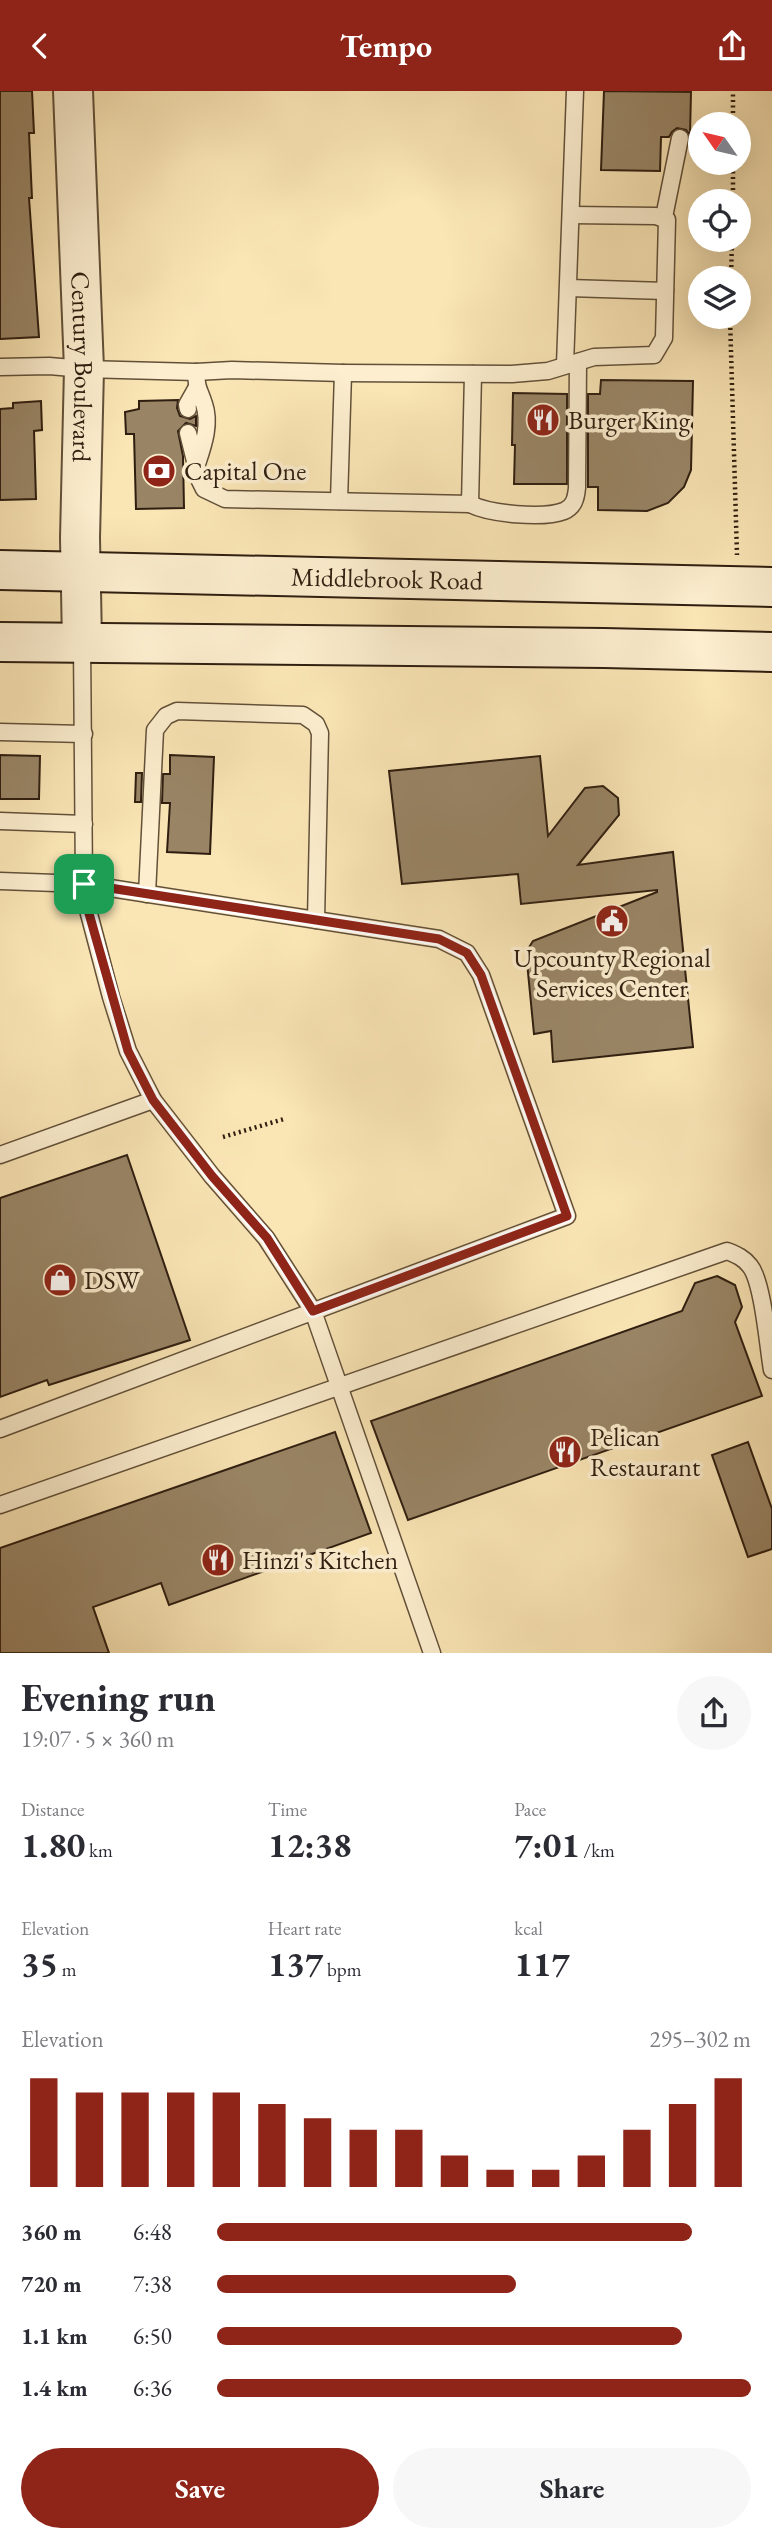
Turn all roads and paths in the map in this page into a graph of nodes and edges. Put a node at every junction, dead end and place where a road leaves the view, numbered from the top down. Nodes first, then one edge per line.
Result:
1 (72, 91) edge
2 (575, 91) edge
3 (733, 91) edge
4 (733, 112) edge
5 (680, 138) dead end
6 (571, 215) junction
7 (664, 217) junction
8 (569, 288) junction
9 (665, 291) junction
10 (730, 329) edge
11 (572, 364) junction
12 (0, 367) edge
13 (84, 369) junction
14 (196, 372) junction
15 (343, 373) junction
16 (473, 374) junction
17 (197, 389) junction
18 (188, 409) dead end
19 (188, 433) dead end
20 (197, 464) junction
21 (340, 501) junction
22 (470, 503) junction
23 (735, 518) dead end
24 (0, 570) edge
25 (81, 572) junction
26 (772, 587) edge
27 (0, 642) edge
28 (82, 643) junction
29 (772, 652) edge
30 (0, 732) edge
31 (84, 734) junction
32 (0, 821) edge
33 (84, 824) junction
34 (0, 881) edge
35 (84, 884) junction
36 (147, 894) junction
37 (316, 920) junction
38 (153, 1100) junction
39 (284, 1119) dead end
40 (223, 1137) dead end
41 (0, 1155) edge
42 (313, 1311) junction
43 (772, 1370) edge
44 (340, 1387) junction
45 (0, 1429) edge
46 (0, 1506) edge
47 (432, 1653) edge

1 - 13 main road, Century Boulevard
2 - 6 lane
3 - 4 path
5 - 7 lane
6 - 7 lane
6 - 8 lane
7 - 9 lane
8 - 9 lane
8 - 11 lane
9 - 11 lane
10 - 23 path
11 - 16 lane
11 - 22 lane
12 - 13 lane
13 - 14 lane
13 - 25 main road, Century Boulevard
14 - 15 lane
14 - 17 lane
15 - 16 lane
15 - 21 lane
16 - 22 lane
17 - 18 lane
17 - 20 lane
19 - 20 lane
20 - 21 lane
21 - 22 lane
24 - 25 main road, Middlebrook Road
25 - 26 main road, Middlebrook Road
25 - 28 main road, Century Boulevard
27 - 28 main road
28 - 29 main road
28 - 31 lane
30 - 31 lane
31 - 33 lane
32 - 33 lane
33 - 35 lane
34 - 35 lane
35 - 36 lane
35 - 38 lane
36 - 37 lane
36 - 37 lane
37 - 42 lane
38 - 41 lane
38 - 42 lane
39 - 40 path
42 - 44 lane
42 - 45 lane
43 - 44 lane
44 - 46 lane
44 - 47 lane

